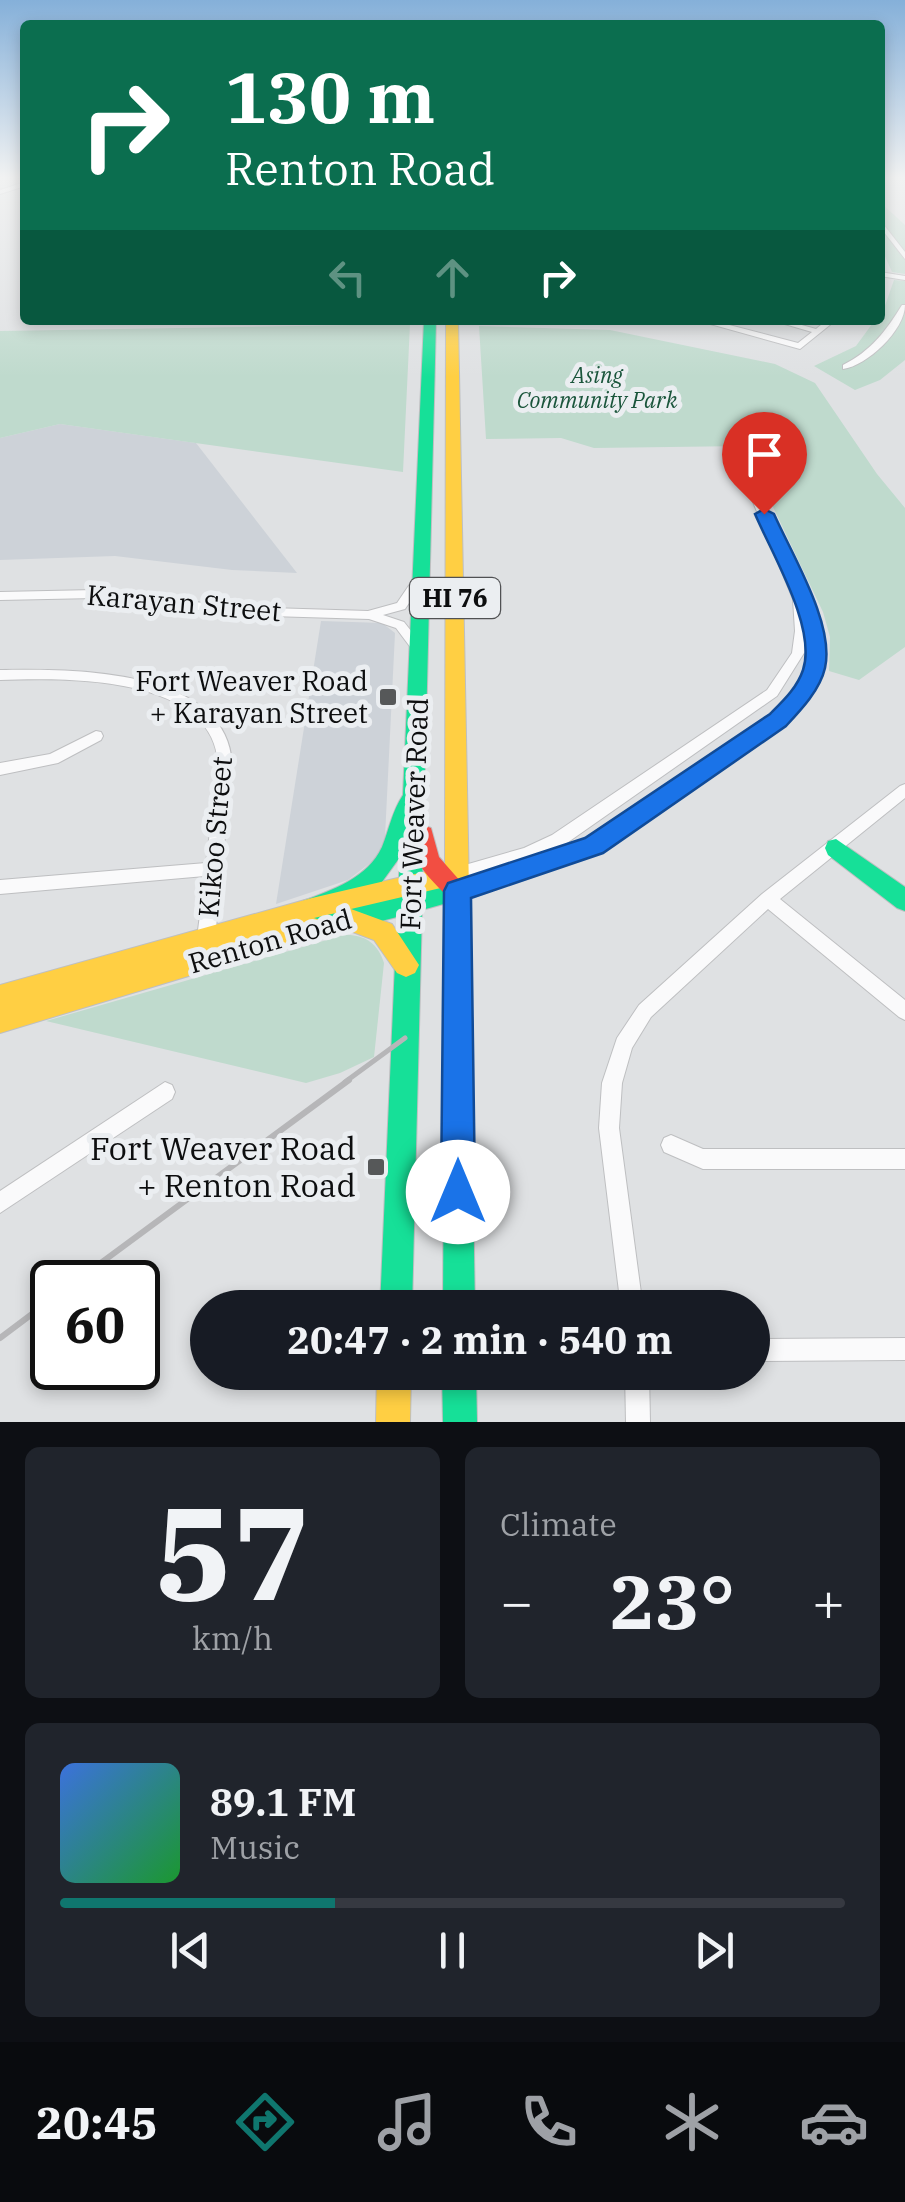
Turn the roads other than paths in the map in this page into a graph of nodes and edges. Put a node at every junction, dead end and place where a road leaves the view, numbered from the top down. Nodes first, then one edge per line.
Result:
1 (905, 308) edge
2 (430, 325) edge
3 (452, 325) edge
4 (719, 325) edge
5 (796, 325) edge
6 (824, 325) edge
7 (816, 330) junction
8 (846, 367) dead end
9 (738, 451) dead end
10 (421, 575) junction
11 (0, 596) edge
12 (799, 598) junction
13 (368, 614) junction
14 (420, 654) junction
15 (0, 675) edge
16 (96, 736) dead end
17 (0, 769) edge
18 (905, 790) edge
19 (416, 794) junction
20 (836, 848) junction
21 (212, 870) junction
22 (452, 881) junction
23 (0, 887) edge
24 (411, 894) junction
25 (768, 898) junction
26 (905, 901) edge
27 (312, 908) junction
28 (346, 918) junction
29 (206, 938) junction
30 (408, 969) junction
31 (51, 982) junction
32 (0, 997) edge
33 (52, 1005) junction
34 (905, 1011) edge
35 (0, 1020) edge
36 (165, 1092) dead end
37 (672, 1145) dead end
38 (905, 1159) edge
39 (0, 1203) edge
40 (397, 1290) edge
41 (459, 1290) edge
42 (630, 1290) edge
43 (905, 1348) edge
44 (770, 1350) edge
45 (394, 1390) edge
46 (459, 1390) edge
47 (637, 1390) edge
48 (393, 1422) edge
49 (460, 1422) edge
50 (638, 1422) edge

1 - 8 street
2 - 10 main road, Fort Weaver Road / HI 76
3 - 22 main road, Fort Weaver Road / HI 76
4 - 7 street
5 - 7 street
6 - 7 street
9 - 12 street, Renton Road
10 - 13 street, Karayan Street
10 - 14 main road, Fort Weaver Road / HI 76
11 - 13 street, Karayan Street
12 - 22 street, Renton Road
12 - 22 street, Renton Road
13 - 14 street, Karayan Street
14 - 19 main road, Fort Weaver Road / HI 76
15 - 21 street, Kikoo Street
16 - 17 street
18 - 20 street
19 - 22 main road
19 - 24 main road, Fort Weaver Road / HI 76
19 - 27 main road
20 - 25 street
20 - 26 main road
21 - 23 street
21 - 29 street, Kikoo Street
22 - 24 main road, Renton Road
22 - 41 main road, Fort Weaver Road / HI 76
24 - 27 main road, Renton Road
24 - 28 main road, Renton Road
24 - 30 main road, Fort Weaver Road / HI 76
25 - 34 street
25 - 42 street
27 - 29 main road, Renton Road
28 - 30 main road
28 - 33 main road, Renton Road
29 - 31 main road, Renton Road
30 - 40 main road, Fort Weaver Road / HI 76
31 - 32 main road, Renton Road
31 - 33 main road
33 - 35 main road, Renton Road
36 - 39 street
37 - 38 street
43 - 44 street
45 - 48 main road
46 - 49 main road
47 - 50 street

